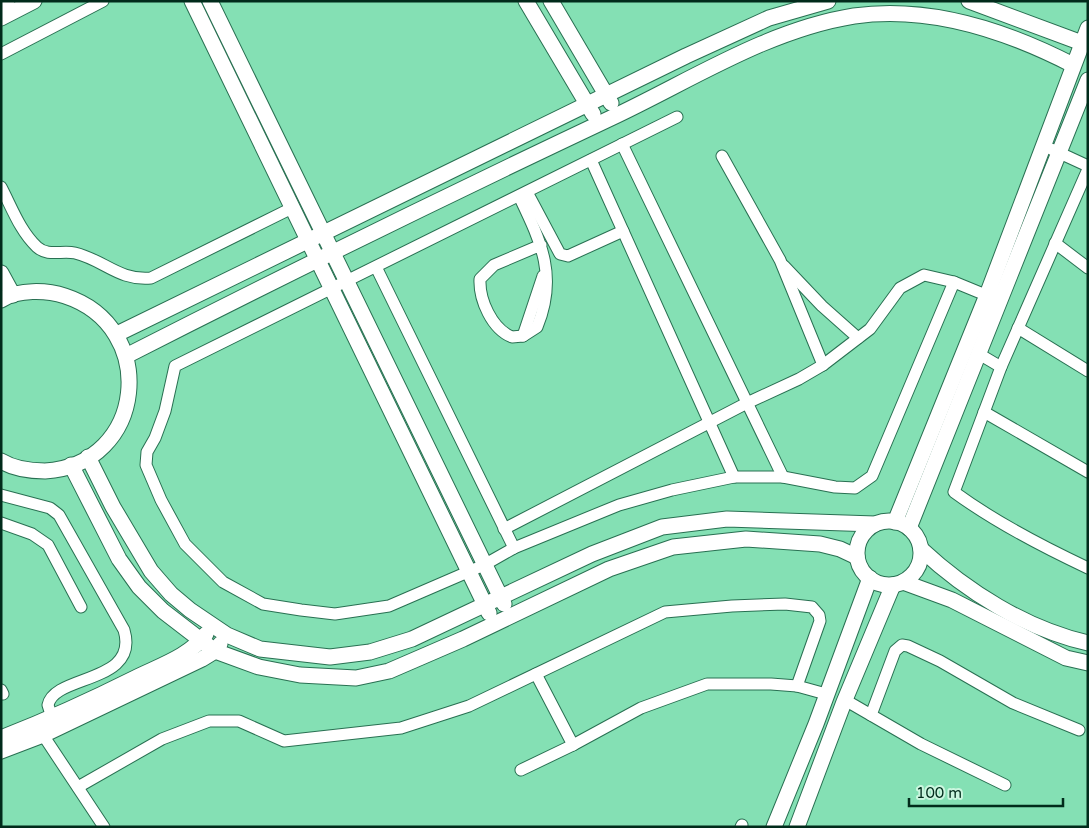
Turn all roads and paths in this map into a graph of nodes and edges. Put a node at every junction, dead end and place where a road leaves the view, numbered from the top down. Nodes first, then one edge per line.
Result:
1 (7, 1) edge
2 (34, 1) edge
3 (103, 1) edge
4 (192, 1) edge
5 (210, 1) edge
6 (526, 1) edge
7 (551, 1) edge
8 (828, 1) edge
9 (968, 1) edge
10 (1, 4) edge
11 (1, 18) edge
12 (1088, 28) edge
13 (1082, 43) junction
14 (1, 54) edge
15 (1074, 65) junction
16 (1088, 80) edge
17 (607, 96) junction
18 (588, 104) junction
19 (618, 115) junction
20 (677, 117) dead end
21 (598, 124) junction
22 (622, 144) junction
23 (1043, 146) junction
24 (1059, 152) junction
25 (722, 156) dead end
26 (590, 160) junction
27 (1088, 167) edge
28 (1, 187) edge
29 (523, 194) junction
30 (292, 208) junction
31 (622, 231) junction
32 (323, 234) junction
33 (309, 241) junction
34 (1055, 243) junction
35 (541, 245) junction
36 (324, 255) junction
37 (780, 260) junction
38 (376, 267) junction
39 (1088, 268) edge
40 (1, 273) edge
41 (954, 282) junction
42 (340, 285) junction
43 (987, 295) junction
44 (7, 297) edge
45 (1001, 302) junction
46 (1018, 328) junction
47 (117, 334) junction
48 (858, 338) junction
49 (979, 354) junction
50 (126, 356) junction
51 (823, 365) junction
52 (1001, 367) junction
53 (1088, 371) edge
54 (748, 403) junction
55 (984, 412) junction
56 (710, 425) junction
57 (88, 457) junction
58 (1, 462) edge
59 (71, 465) junction
60 (1088, 472) edge
61 (734, 477) junction
62 (783, 477) junction
63 (1, 495) edge
64 (895, 522) junction
65 (1, 523) edge
66 (875, 524) junction
67 (909, 528) junction
68 (504, 529) junction
69 (514, 548) junction
70 (921, 549) junction
71 (857, 557) junction
72 (484, 566) junction
73 (1088, 568) edge
74 (469, 572) junction
75 (870, 578) junction
76 (898, 584) junction
77 (500, 597) junction
78 (485, 606) junction
79 (81, 607) dead end
80 (510, 615) junction
81 (493, 624) junction
82 (213, 626) junction
83 (227, 635) junction
84 (201, 642) junction
85 (1088, 642) edge
86 (215, 651) junction
87 (1088, 663) edge
88 (536, 674) junction
89 (797, 686) junction
90 (826, 694) junction
91 (844, 700) junction
92 (870, 715) junction
93 (52, 718) junction
94 (1079, 730) dead end
95 (43, 735) junction
96 (1, 738) edge
97 (572, 745) junction
98 (1, 751) edge
99 (521, 770) dead end
100 (1004, 785) dead end
101 (78, 787) junction
102 (104, 827) edge
103 (774, 827) edge
104 (797, 827) edge

1 - 10 street
2 - 11 street
3 - 14 street
4 - 30 street
5 - 32 street
6 - 18 street
7 - 17 street
8 - 17 street
9 - 13 street
12 - 13 street
13 - 15 street
15 - 19 street
15 - 23 street
16 - 24 street
17 - 18 street
17 - 19 street
18 - 21 street
18 - 32 street
19 - 21 street
20 - 22 street
21 - 36 street
22 - 26 street
22 - 54 street
23 - 24 street
23 - 43 street
24 - 27 street
24 - 45 street
25 - 37 street
26 - 29 street
26 - 31 street
27 - 34 street
28 - 30 street
29 - 31 street
29 - 35 street
29 - 38 street
30 - 33 street
31 - 56 street
32 - 33 street
32 - 36 street
33 - 36 street
33 - 47 street
34 - 39 street
34 - 46 street
35 - 35 street
36 - 42 street
36 - 50 street
37 - 48 street
37 - 51 street
38 - 42 street
38 - 68 street
40 - 44 street
41 - 43 street
41 - 48 street
41 - 62 street
42 - 72 street
42 - 74 street
42 - 74 street
43 - 45 street
43 - 64 street
44 - 47 street
45 - 49 street
46 - 52 street
46 - 53 street
47 - 50 street
48 - 51 street
49 - 52 street
49 - 67 street
50 - 57 street
51 - 54 street
52 - 55 street
54 - 56 street
54 - 62 street
55 - 60 street
55 - 73 street
56 - 61 street
56 - 68 street
57 - 59 street
57 - 82 street
58 - 59 street
59 - 84 street
61 - 62 street
61 - 69 street
63 - 93 street
64 - 66 street
64 - 67 street
65 - 79 street
66 - 71 street
66 - 77 street
67 - 70 street
68 - 69 street
69 - 72 street
70 - 76 street
70 - 85 street
71 - 75 street
71 - 80 street
72 - 74 street
72 - 77 street
74 - 78 street
75 - 76 street
75 - 90 street
76 - 87 street
76 - 91 street
77 - 78 street
77 - 80 street
78 - 81 street
78 - 83 street
80 - 81 street
81 - 86 street
82 - 83 street
82 - 84 street
83 - 86 street
84 - 86 street
84 - 93 street
86 - 95 street
88 - 89 street
88 - 97 street
88 - 101 street
89 - 90 street
89 - 97 street
90 - 103 street
91 - 92 street
91 - 104 street
92 - 94 street
92 - 100 street
93 - 96 street
95 - 98 street
95 - 101 street
97 - 99 street
101 - 102 street

